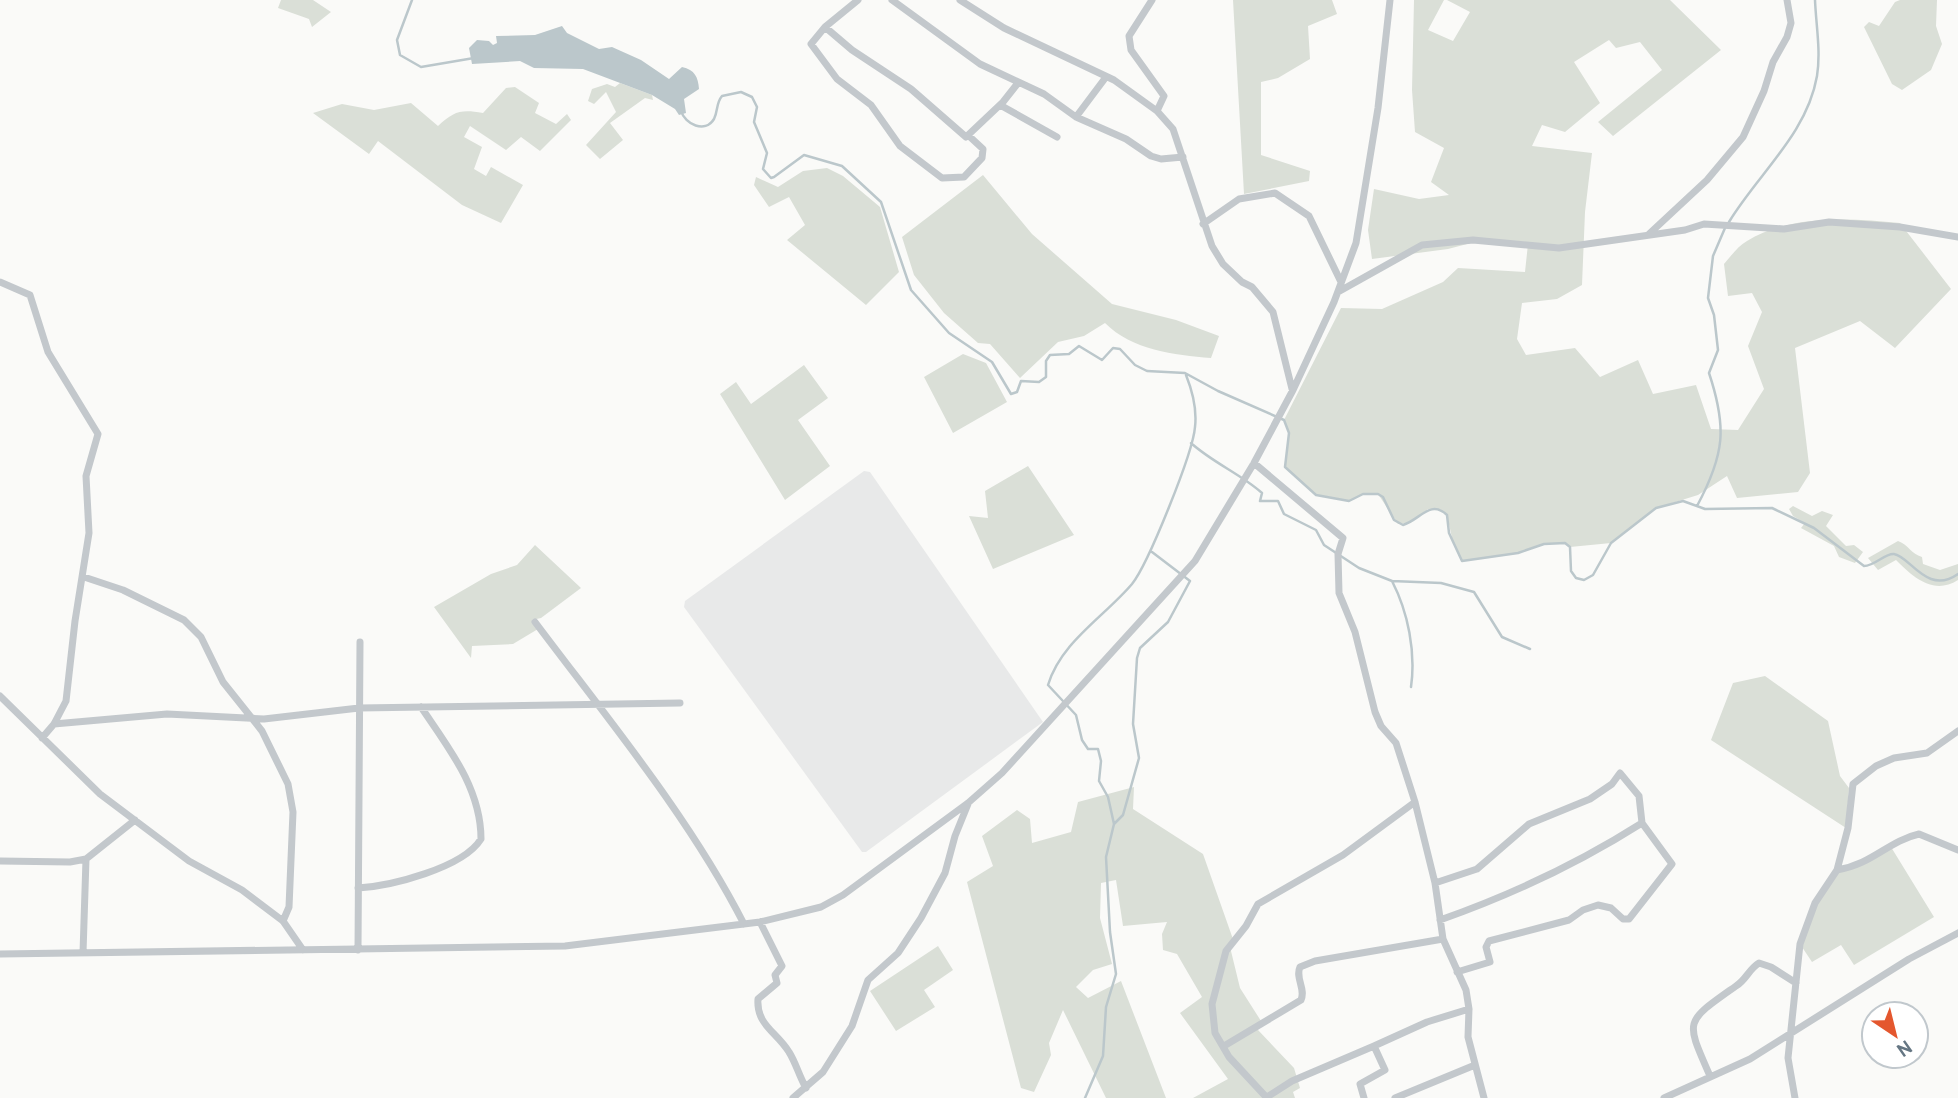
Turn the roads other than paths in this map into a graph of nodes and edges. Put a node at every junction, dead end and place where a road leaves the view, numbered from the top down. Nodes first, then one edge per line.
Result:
1 (858, 0) edge
2 (892, 0) edge
3 (960, 0) edge
4 (1152, 0) edge
5 (1390, 0) edge
6 (1787, 0) edge
7 (825, 27) junction
8 (1106, 77) junction
9 (1017, 83) junction
10 (1000, 105) junction
11 (1157, 111) junction
12 (1076, 117) junction
13 (969, 136) junction
14 (1056, 137) dead end
15 (1183, 157) junction
16 (1203, 224) junction
17 (1648, 235) junction
18 (1958, 237) edge
19 (0, 282) edge
20 (1341, 282) junction
21 (1338, 292) junction
22 (1293, 390) junction
23 (1254, 463) junction
24 (84, 577) junction
25 (535, 622) dead end
26 (360, 642) dead end
27 (0, 696) edge
28 (680, 703) dead end
29 (598, 704) junction
30 (421, 707) junction
31 (359, 708) junction
32 (254, 718) junction
33 (54, 724) junction
34 (1958, 731) edge
35 (42, 738) junction
36 (1415, 802) junction
37 (968, 803) junction
38 (135, 820) junction
39 (1642, 823) junction
40 (1958, 850) edge
41 (86, 859) junction
42 (0, 860) edge
43 (1838, 870) junction
44 (1435, 883) junction
45 (358, 888) junction
46 (283, 920) junction
47 (1440, 920) junction
48 (760, 922) junction
49 (744, 924) junction
50 (1958, 933) edge
51 (1443, 939) junction
52 (303, 950) junction
53 (358, 950) junction
54 (83, 953) junction
55 (0, 954) edge
56 (1457, 972) junction
57 (1796, 983) junction
58 (1469, 1009) junction
59 (1791, 1033) junction
60 (1224, 1046) junction
61 (1374, 1046) junction
62 (1475, 1065) junction
63 (1710, 1076) junction
64 (806, 1088) junction
65 (792, 1097) edge
66 (1267, 1098) edge
67 (1364, 1098) edge
68 (1395, 1098) edge
69 (1484, 1098) edge
70 (1664, 1098) edge
71 (1795, 1098) edge

1 - 7 street
2 - 9 street
3 - 8 street
4 - 11 street
5 - 20 street
6 - 17 street
7 - 13 street
7 - 13 street
8 - 11 street
8 - 12 street
9 - 10 street
9 - 12 street
10 - 13 street
10 - 14 street
11 - 15 street
12 - 15 street
15 - 16 street
16 - 20 street
16 - 22 street
17 - 18 street
17 - 21 street
19 - 24 street
20 - 21 street
21 - 22 street
22 - 23 street
23 - 36 street
23 - 37 street
24 - 32 street
24 - 33 street
25 - 29 street
26 - 31 street
27 - 35 street
28 - 29 street
29 - 30 street
29 - 49 street
30 - 31 street
30 - 45 street
31 - 32 street
31 - 45 street
32 - 33 street
32 - 46 street
33 - 35 street
34 - 43 street
35 - 38 street
36 - 44 street
36 - 60 street
37 - 48 street
37 - 64 street
38 - 41 street
38 - 46 street
39 - 44 street
39 - 47 street
39 - 56 street
40 - 43 street
41 - 42 street
41 - 54 street
43 - 57 street
44 - 47 street
45 - 53 street
46 - 52 street
47 - 51 street
48 - 49 street
48 - 64 street
49 - 53 street
50 - 59 street
51 - 56 street
51 - 60 street
52 - 53 street
52 - 54 street
54 - 55 street
56 - 58 street
57 - 59 street
57 - 63 street
58 - 61 street
58 - 62 street
59 - 63 street
59 - 71 street
60 - 66 street
61 - 66 street
61 - 67 street
62 - 68 street
62 - 69 street
63 - 70 street
64 - 65 street

